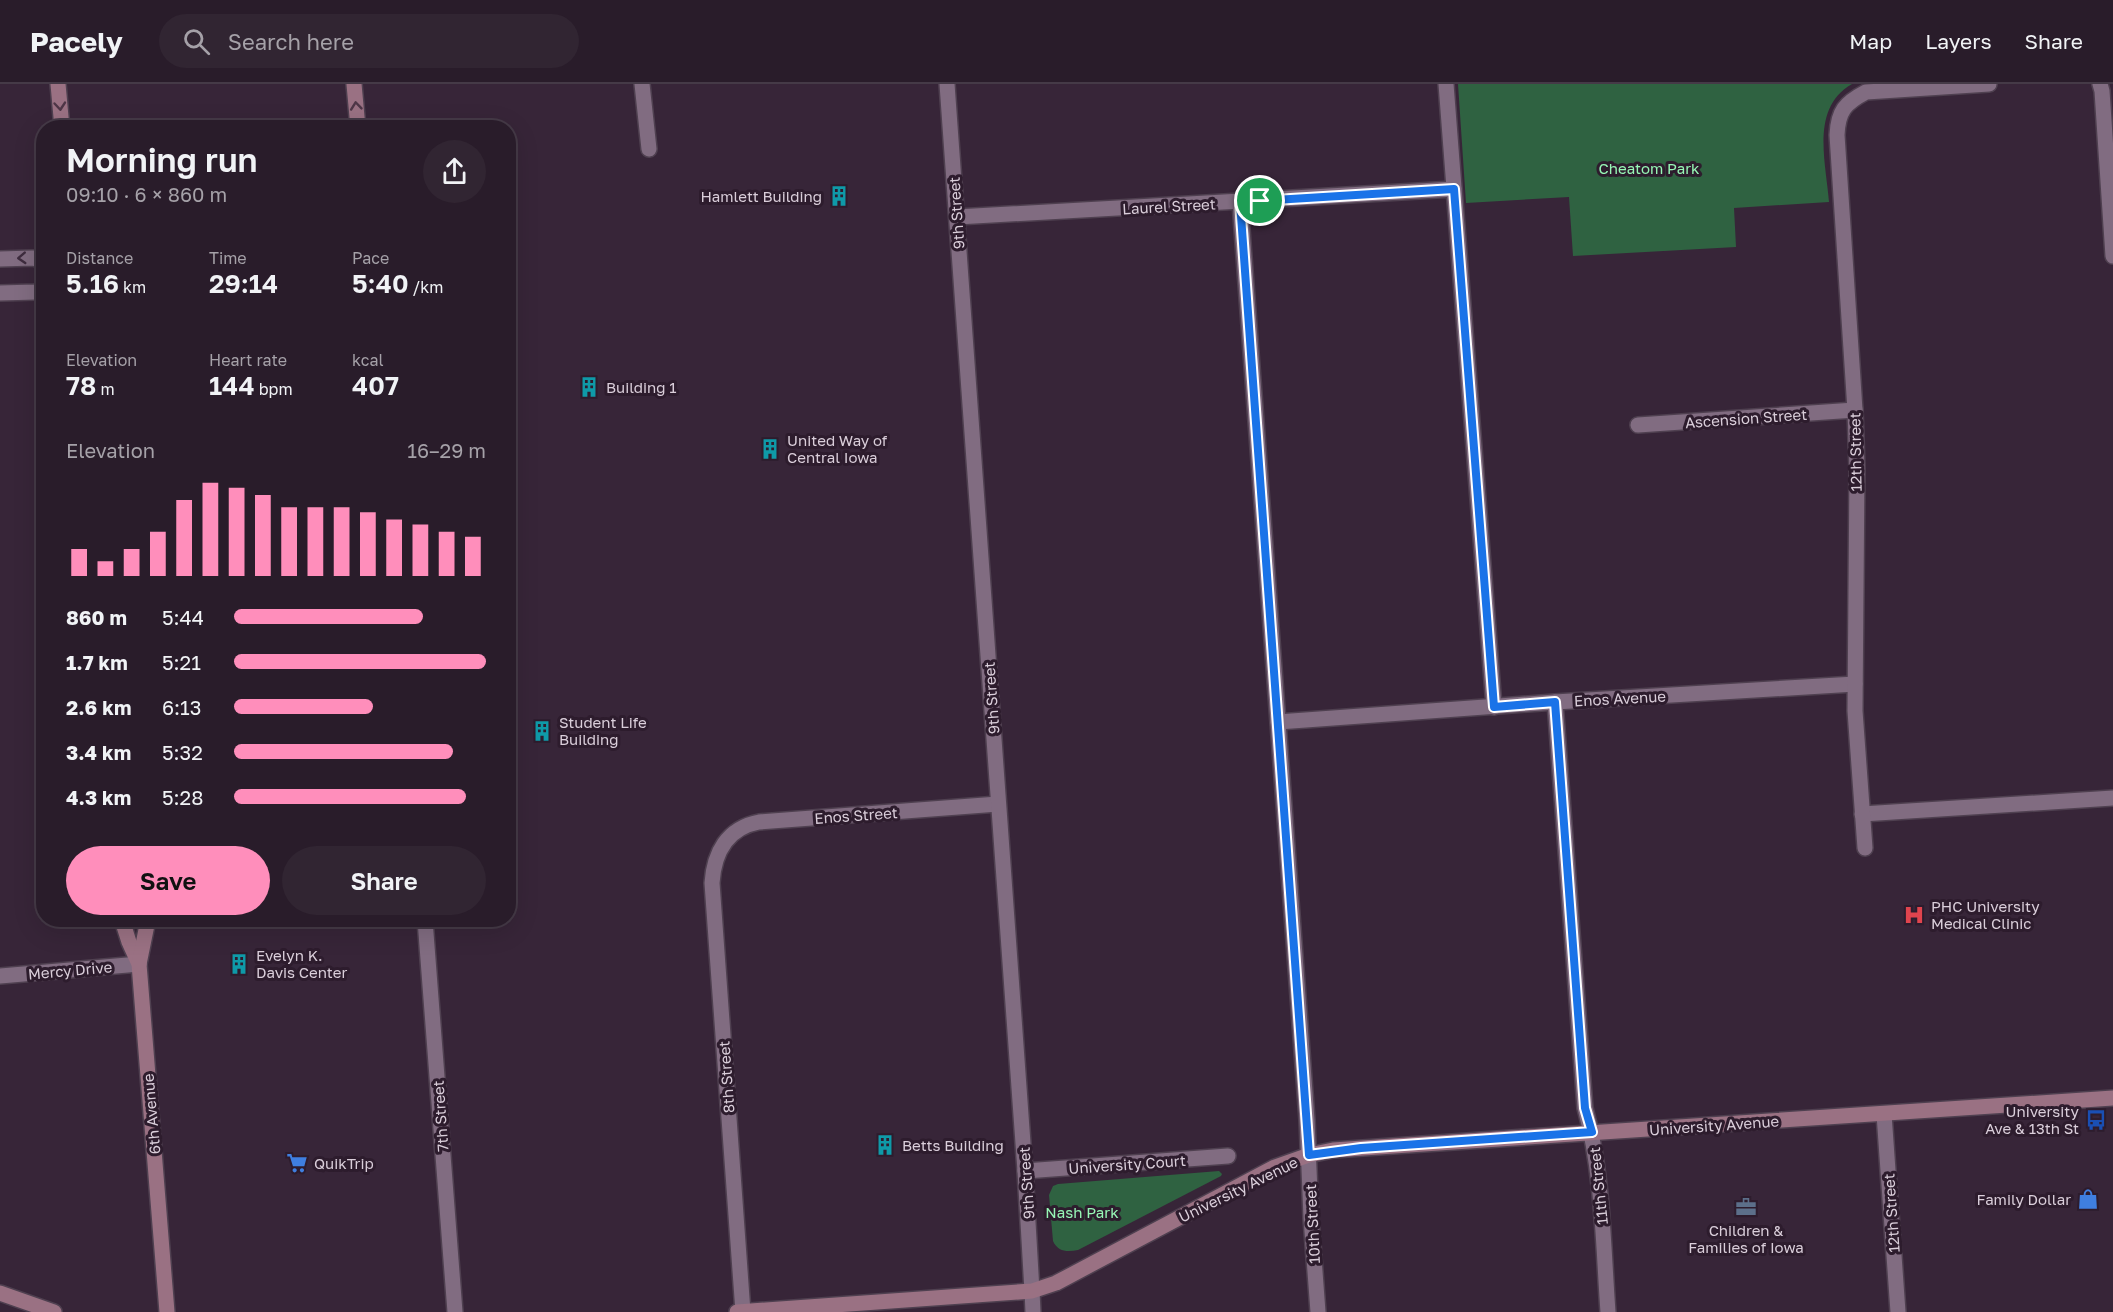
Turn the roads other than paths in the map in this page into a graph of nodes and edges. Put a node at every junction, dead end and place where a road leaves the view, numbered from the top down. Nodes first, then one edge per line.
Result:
1 (58, 84) edge
2 (354, 84) edge
3 (642, 84) edge
4 (947, 84) edge
5 (1446, 84) edge
6 (1989, 84) edge
7 (2105, 88) edge
8 (61, 120) edge
9 (357, 120) edge
10 (649, 149) dead end
11 (1454, 189) junction
12 (1240, 202) junction
13 (957, 217) junction
14 (2113, 256) edge
15 (0, 259) edge
16 (36, 259) edge
17 (36, 292) edge
18 (0, 293) edge
19 (1855, 410) junction
20 (1638, 425) dead end
21 (1855, 684) junction
22 (1555, 702) junction
23 (1494, 707) junction
24 (1278, 722) junction
25 (2113, 798) edge
26 (998, 804) junction
27 (1862, 814) junction
28 (722, 845) joint
29 (1864, 848) dead end
30 (124, 927) edge
31 (146, 927) edge
32 (425, 927) edge
33 (140, 964) junction
34 (0, 976) edge
35 (2113, 1098) edge
36 (1884, 1114) junction
37 (1592, 1132) junction
38 (1309, 1155) junction
39 (1228, 1156) dead end
40 (1025, 1171) junction
41 (1032, 1291) junction
42 (0, 1293) edge
43 (54, 1312) edge
44 (167, 1312) edge
45 (455, 1312) edge
46 (737, 1312) edge
47 (743, 1312) edge
48 (1033, 1312) edge
49 (1318, 1312) edge
50 (1608, 1312) edge
51 (1898, 1312) edge

1 -> 8 main road
9 -> 2 main road
3 - 10 street
4 - 13 street, 9th Street
5 - 11 street
6 - 19 street, 12th Street
7 - 14 street
11 - 12 street, Laurel Street
11 - 23 street
12 - 13 street, Laurel Street
12 - 24 street, 10th Street
13 - 26 street, 9th Street
16 -> 15 street
17 - 18 street
19 - 20 street, Ascension Street
19 - 21 street, 12th Street
21 - 22 street, Enos Avenue
21 - 27 street, 12th Street
22 - 23 street, Enos Avenue
22 - 37 street, 11th Street
23 - 24 street, Enos Avenue
24 - 38 street, 10th Street
25 - 27 street
26 - 28 street, Enos Street
26 - 40 street, 9th Street
27 - 29 street, 12th Street
28 - 47 street, 8th Street
30 - 33 main road, 6th Avenue
31 - 33 main road
32 - 45 street, 7th Street
33 - 34 street, Mercy Drive
33 - 44 main road, 6th Avenue
35 - 36 main road, University Avenue
36 - 37 main road, University Avenue
36 - 51 street, 12th Street
37 - 38 main road, University Avenue
37 - 50 street, 11th Street
38 - 41 main road, University Avenue
38 - 49 street, 10th Street
39 - 40 street, University Court
40 - 41 street, 9th Street
41 - 47 main road, University Avenue
41 - 48 street, 9th Street
42 - 43 main road
46 - 47 main road, University Avenue

